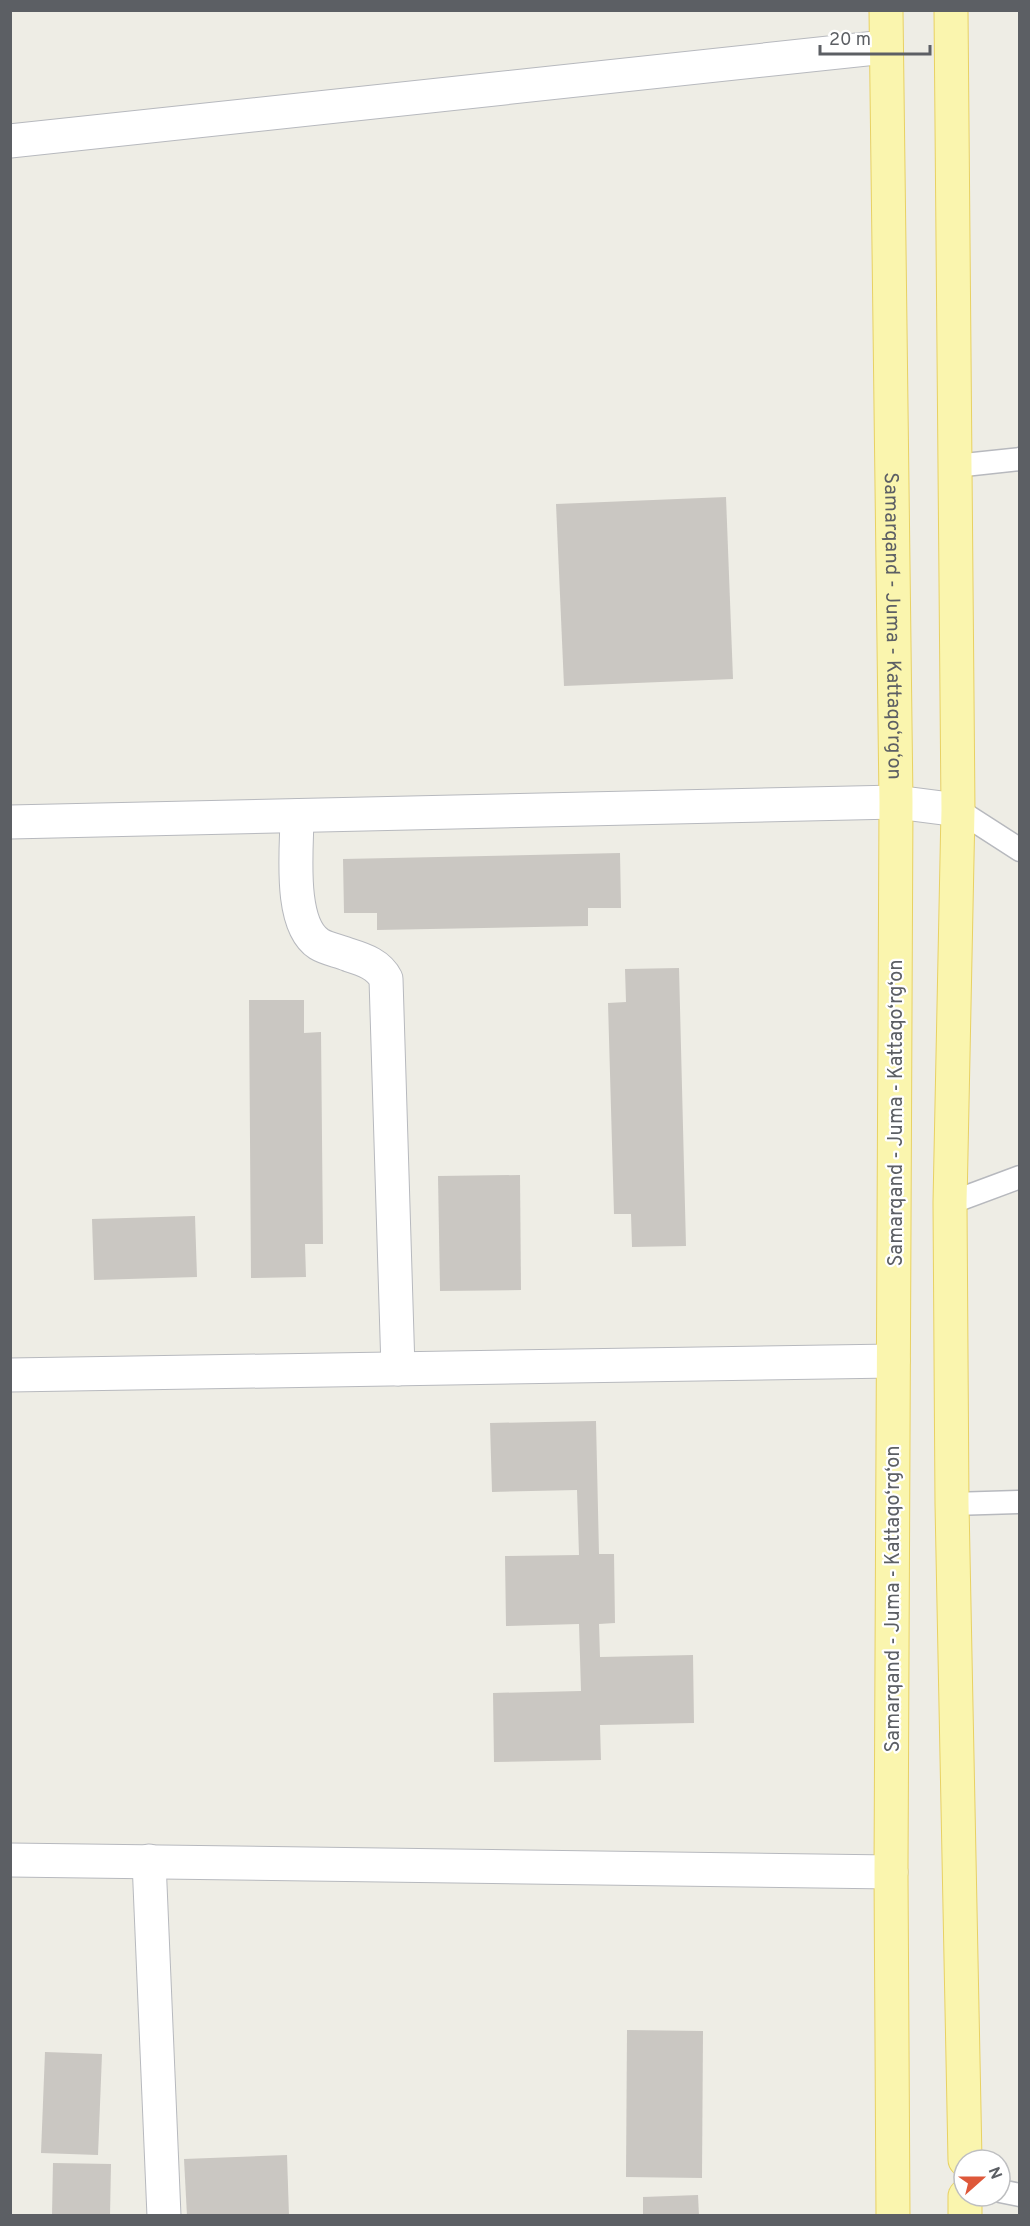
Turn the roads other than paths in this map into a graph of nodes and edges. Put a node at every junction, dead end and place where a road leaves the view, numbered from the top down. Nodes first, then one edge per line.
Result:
1 (886, 10) edge
2 (951, 10) edge
3 (885, 48) junction
4 (10, 141) edge
5 (1020, 459) edge
6 (955, 466) junction
7 (896, 802) junction
8 (958, 810) junction
9 (297, 816) junction
10 (10, 822) edge
11 (1020, 850) edge
12 (1020, 1177) edge
13 (950, 1203) junction
14 (893, 1361) junction
15 (398, 1369) junction
16 (10, 1374) edge
17 (1020, 1503) edge
18 (952, 1504) junction
19 (10, 1860) edge
20 (149, 1860) junction
21 (891, 1872) junction
22 (964, 2148) edge
23 (164, 2216) edge
24 (893, 2216) edge

1 - 3 main road, Samarqand - Juma - Kattaqo‘rg‘on
2 - 6 main road
3 - 4 street
3 - 7 main road, Samarqand - Juma - Kattaqo‘rg‘on
5 - 6 lane
6 - 8 main road
7 - 8 street
7 - 9 street
7 - 14 main road, Samarqand - Juma - Kattaqo‘rg‘on
8 - 11 lane
8 - 13 main road
9 - 10 street
9 - 15 street
12 - 13 lane
13 - 18 main road
14 - 15 street
14 - 21 main road, Samarqand - Juma - Kattaqo‘rg‘on
15 - 16 street
17 - 18 lane
18 - 22 main road
19 - 20 street
20 - 21 street
20 - 23 street
21 - 24 main road, Samarqand - Juma - Kattaqo‘rg‘on

